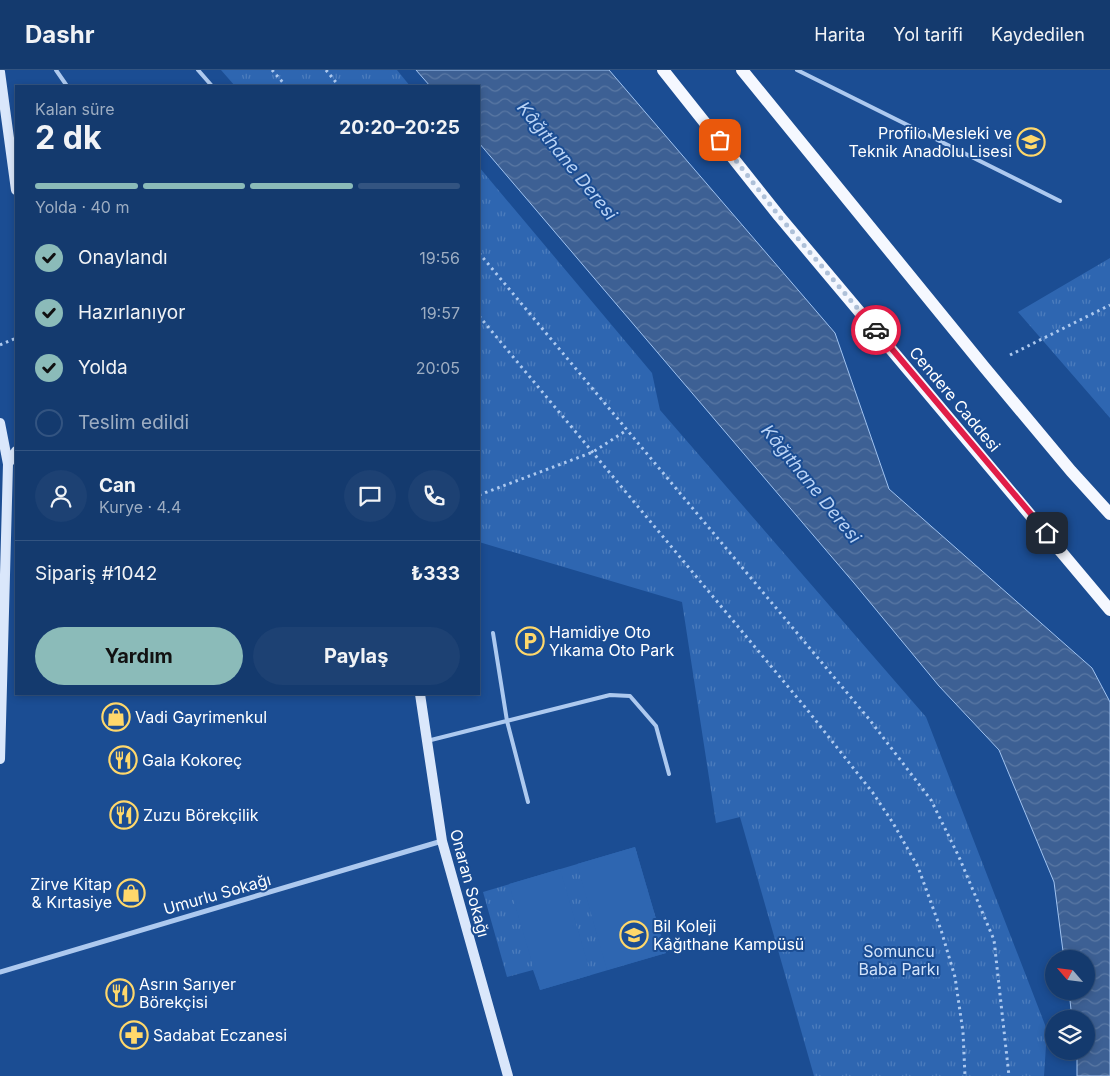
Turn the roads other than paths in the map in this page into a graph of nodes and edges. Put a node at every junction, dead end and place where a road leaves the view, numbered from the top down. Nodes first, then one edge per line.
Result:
1 (56, 70) edge
2 (198, 70) edge
3 (663, 70) edge
4 (742, 70) edge
5 (797, 70) edge
6 (0, 72) edge
7 (66, 85) edge
8 (211, 85) edge
9 (15, 183) edge
10 (1060, 201) dead end
11 (0, 423) edge
12 (15, 453) edge
13 (8, 464) junction
14 (1110, 514) edge
15 (3, 532) edge
16 (1110, 610) edge
17 (493, 633) dead end
18 (420, 695) edge
19 (507, 721) junction
20 (427, 742) junction
21 (0, 760) edge
22 (669, 774) dead end
23 (528, 802) dead end
24 (442, 841) junction
25 (0, 972) edge
26 (508, 1076) edge

1 - 7 lane
2 - 8 lane
3 - 16 main road, Cendere Caddesi
4 - 14 main road
5 - 10 lane
6 - 9 main road
11 - 13 main road
12 - 13 main road
13 - 15 main road
15 - 21 main road
17 - 19 lane
18 - 20 main road, Onaran Sokağı
19 - 20 lane
19 - 22 lane
19 - 23 lane
20 - 24 main road, Onaran Sokağı
24 - 25 street, Umurlu Sokağı
24 - 26 main road, Onaran Sokağı

